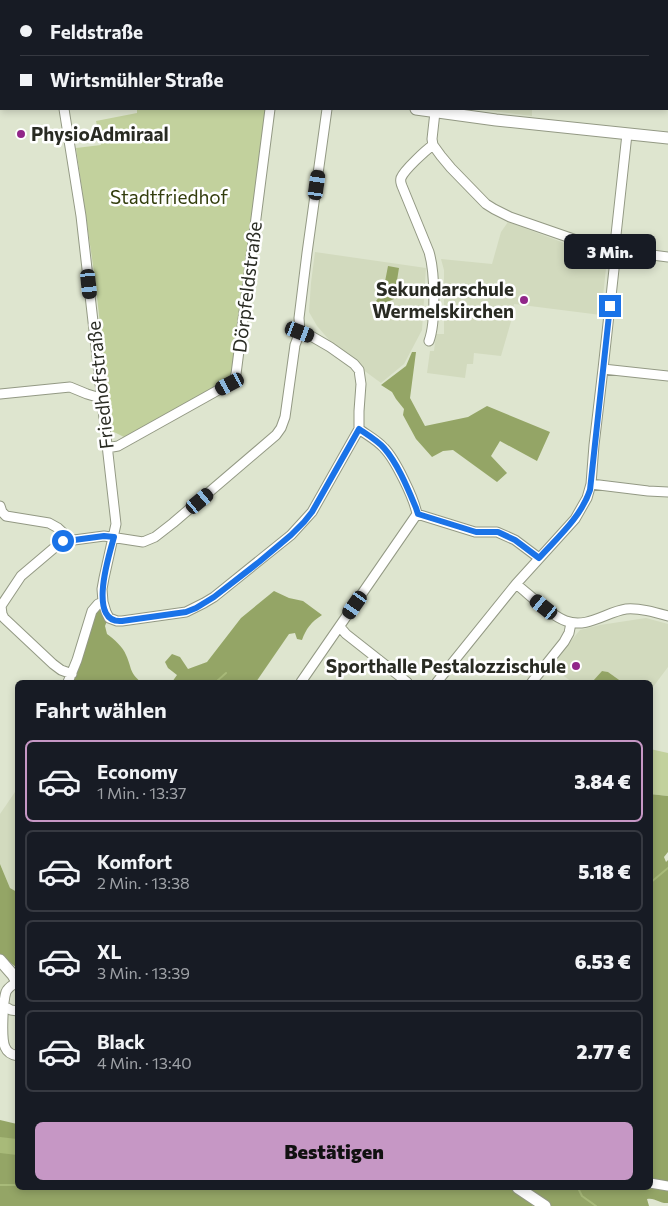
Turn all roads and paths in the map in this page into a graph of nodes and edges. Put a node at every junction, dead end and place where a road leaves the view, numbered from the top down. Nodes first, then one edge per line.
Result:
1 (64, 110) edge
2 (270, 110) edge
3 (327, 110) edge
4 (422, 110) edge
5 (435, 112) junction
6 (627, 134) junction
7 (668, 138) edge
8 (433, 145) junction
9 (616, 251) junction
10 (668, 257) edge
11 (300, 332) junction
12 (429, 341) dead end
13 (603, 369) junction
14 (668, 376) edge
15 (0, 394) edge
16 (101, 397) junction
17 (359, 429) junction
18 (107, 448) junction
19 (591, 484) junction
20 (668, 492) edge
21 (0, 506) edge
22 (418, 514) junction
23 (67, 537) junction
24 (114, 537) junction
25 (539, 558) junction
26 (516, 584) junction
27 (104, 602) junction
28 (668, 616) edge
29 (571, 623) junction
30 (340, 627) junction
31 (70, 678) edge
32 (302, 680) edge
33 (404, 680) edge
34 (440, 680) edge
35 (534, 680) edge
36 (0, 960) edge
37 (0, 968) edge
38 (15, 978) edge
39 (15, 981) edge
40 (15, 984) edge
41 (4, 1006) junction
42 (15, 1011) edge
43 (15, 1055) edge
44 (653, 1184) edge
45 (668, 1186) edge
46 (521, 1190) edge
47 (545, 1206) edge

1 - 16 street, Friedhofstraße
2 - 18 street, Dörpfeldstraße
3 - 11 street
4 - 5 main road
5 - 6 main road
5 - 8 street
6 - 7 main road
6 - 9 street
8 - 9 street
8 - 12 street
9 - 10 street
9 - 13 street
11 - 17 street
11 - 24 street
13 - 14 street
13 - 19 street
15 - 16 street
16 - 18 street, Friedhofstraße
17 - 22 street
17 - 27 street
18 - 24 street, Friedhofstraße
19 - 20 street
19 - 25 street
21 - 23 street
22 - 25 street
22 - 30 street
23 - 24 street
23 - 31 street
24 - 27 street, Friedhofstraße
25 - 26 street
26 - 29 street
26 - 34 street
27 - 31 street
28 - 29 street
29 - 35 street
30 - 32 street
30 - 33 street
36 - 38 main road
37 - 39 main road
40 - 41 street
41 - 42 street
41 - 43 street
44 - 45 street
46 - 47 main road

